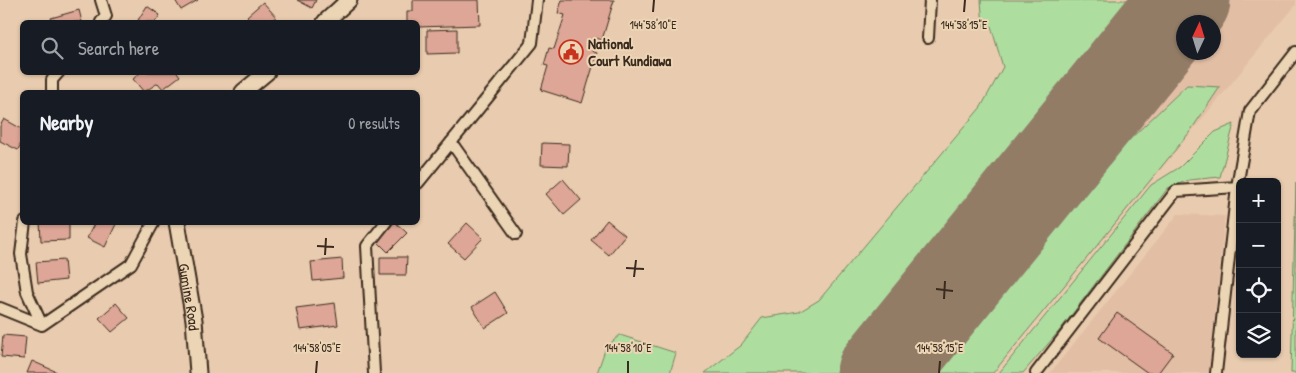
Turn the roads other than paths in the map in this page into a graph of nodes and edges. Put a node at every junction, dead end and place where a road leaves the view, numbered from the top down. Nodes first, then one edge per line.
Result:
1 (101, 0) edge
2 (349, 0) edge
3 (537, 0) edge
4 (930, 0) edge
5 (103, 20) edge
6 (327, 20) edge
7 (928, 38) dead end
8 (1296, 52) edge
9 (56, 75) edge
10 (264, 75) edge
11 (52, 90) edge
12 (246, 90) edge
13 (451, 142) junction
14 (1239, 178) edge
15 (420, 181) edge
16 (1236, 187) edge
17 (1236, 196) edge
18 (26, 225) edge
19 (152, 225) edge
20 (178, 225) edge
21 (384, 225) edge
22 (516, 234) dead end
23 (0, 308) edge
24 (42, 325) junction
25 (199, 373) edge
26 (374, 373) edge
27 (1036, 373) edge
28 (1216, 373) edge

1 - 5 street
2 - 6 main road
3 - 13 street
4 - 7 street
8 - 14 street
9 - 11 street
10 - 12 main road
13 - 15 street
13 - 22 street
16 - 27 street
17 - 28 street
18 - 24 street
19 - 24 street
20 - 25 main road, Gumine Road
21 - 26 street
23 - 24 street

